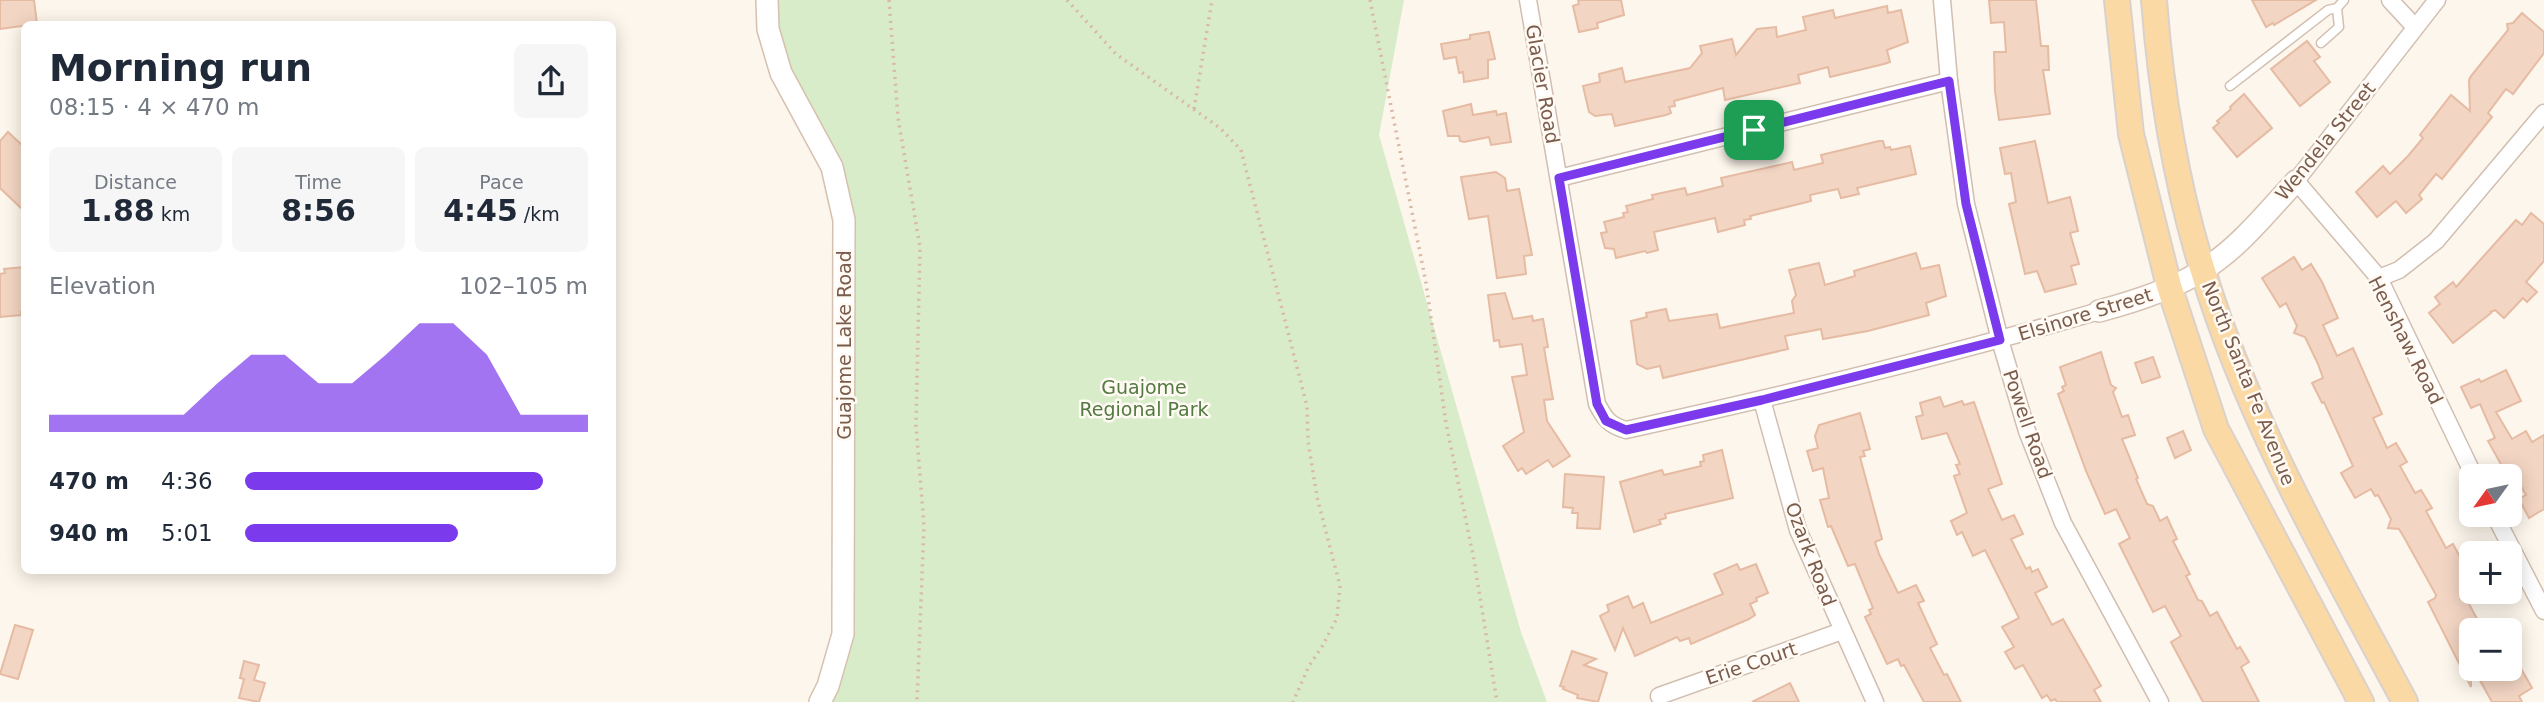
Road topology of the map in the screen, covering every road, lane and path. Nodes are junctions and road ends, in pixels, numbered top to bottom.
1 (767, 0) edge
2 (889, 0) edge
3 (1067, 0) edge
4 (1212, 0) edge
5 (1370, 0) edge
6 (1528, 0) edge
7 (1942, 0) edge
8 (2118, 0) edge
9 (2154, 0) edge
10 (2344, 0) edge
11 (2390, 0) edge
12 (2437, 0) edge
13 (2337, 8) junction
14 (2414, 26) junction
15 (2321, 43) dead end
16 (1949, 81) junction
17 (2230, 86) dead end
18 (1194, 109) junction
19 (2544, 113) edge
20 (1559, 178) junction
21 (2296, 181) junction
22 (2203, 271) junction
23 (2379, 278) junction
24 (2169, 286) junction
25 (2099, 311) joint
26 (2000, 340) junction
27 (1762, 400) junction
28 (2468, 464) edge
29 (2501, 527) edge
30 (2542, 600) edge
31 (1842, 631) junction
32 (1659, 695) dead end
33 (820, 702) edge
34 (917, 702) edge
35 (1293, 702) edge
36 (1497, 702) edge
37 (1875, 702) edge
38 (2160, 702) edge
39 (2361, 702) edge
40 (2405, 702) edge

1 - 33 street, Guajome Lake Road
2 - 34 path
3 - 18 path
4 - 18 path
5 - 36 path
6 - 20 street, Glacier Road
7 - 16 street, Powell Road
8 - 24 main road, North Santa Fe Avenue
9 - 22 main road, North Santa Fe Avenue
10 - 13 lane
11 - 14 street
12 - 14 street, Wendela Street
13 - 15 lane
13 - 17 lane
14 - 21 street, Wendela Street
16 - 20 street
16 - 26 street, Powell Road
18 - 35 path
19 - 23 street
20 - 27 street, Glacier Road
21 - 22 street, Wendela Street
21 - 23 street, Henshaw Road
22 - 24 street, Elsinore Street
22 - 40 main road, North Santa Fe Avenue
23 - 28 street, Henshaw Road
24 - 25 street, Elsinore Street
24 - 39 main road, North Santa Fe Avenue
25 - 26 street, Elsinore Street
26 - 27 street, Elsinore Street
26 - 38 street, Powell Road
27 - 31 street, Ozark Road
29 - 30 street
31 - 32 street, Erie Court
31 - 37 street, Ozark Road

